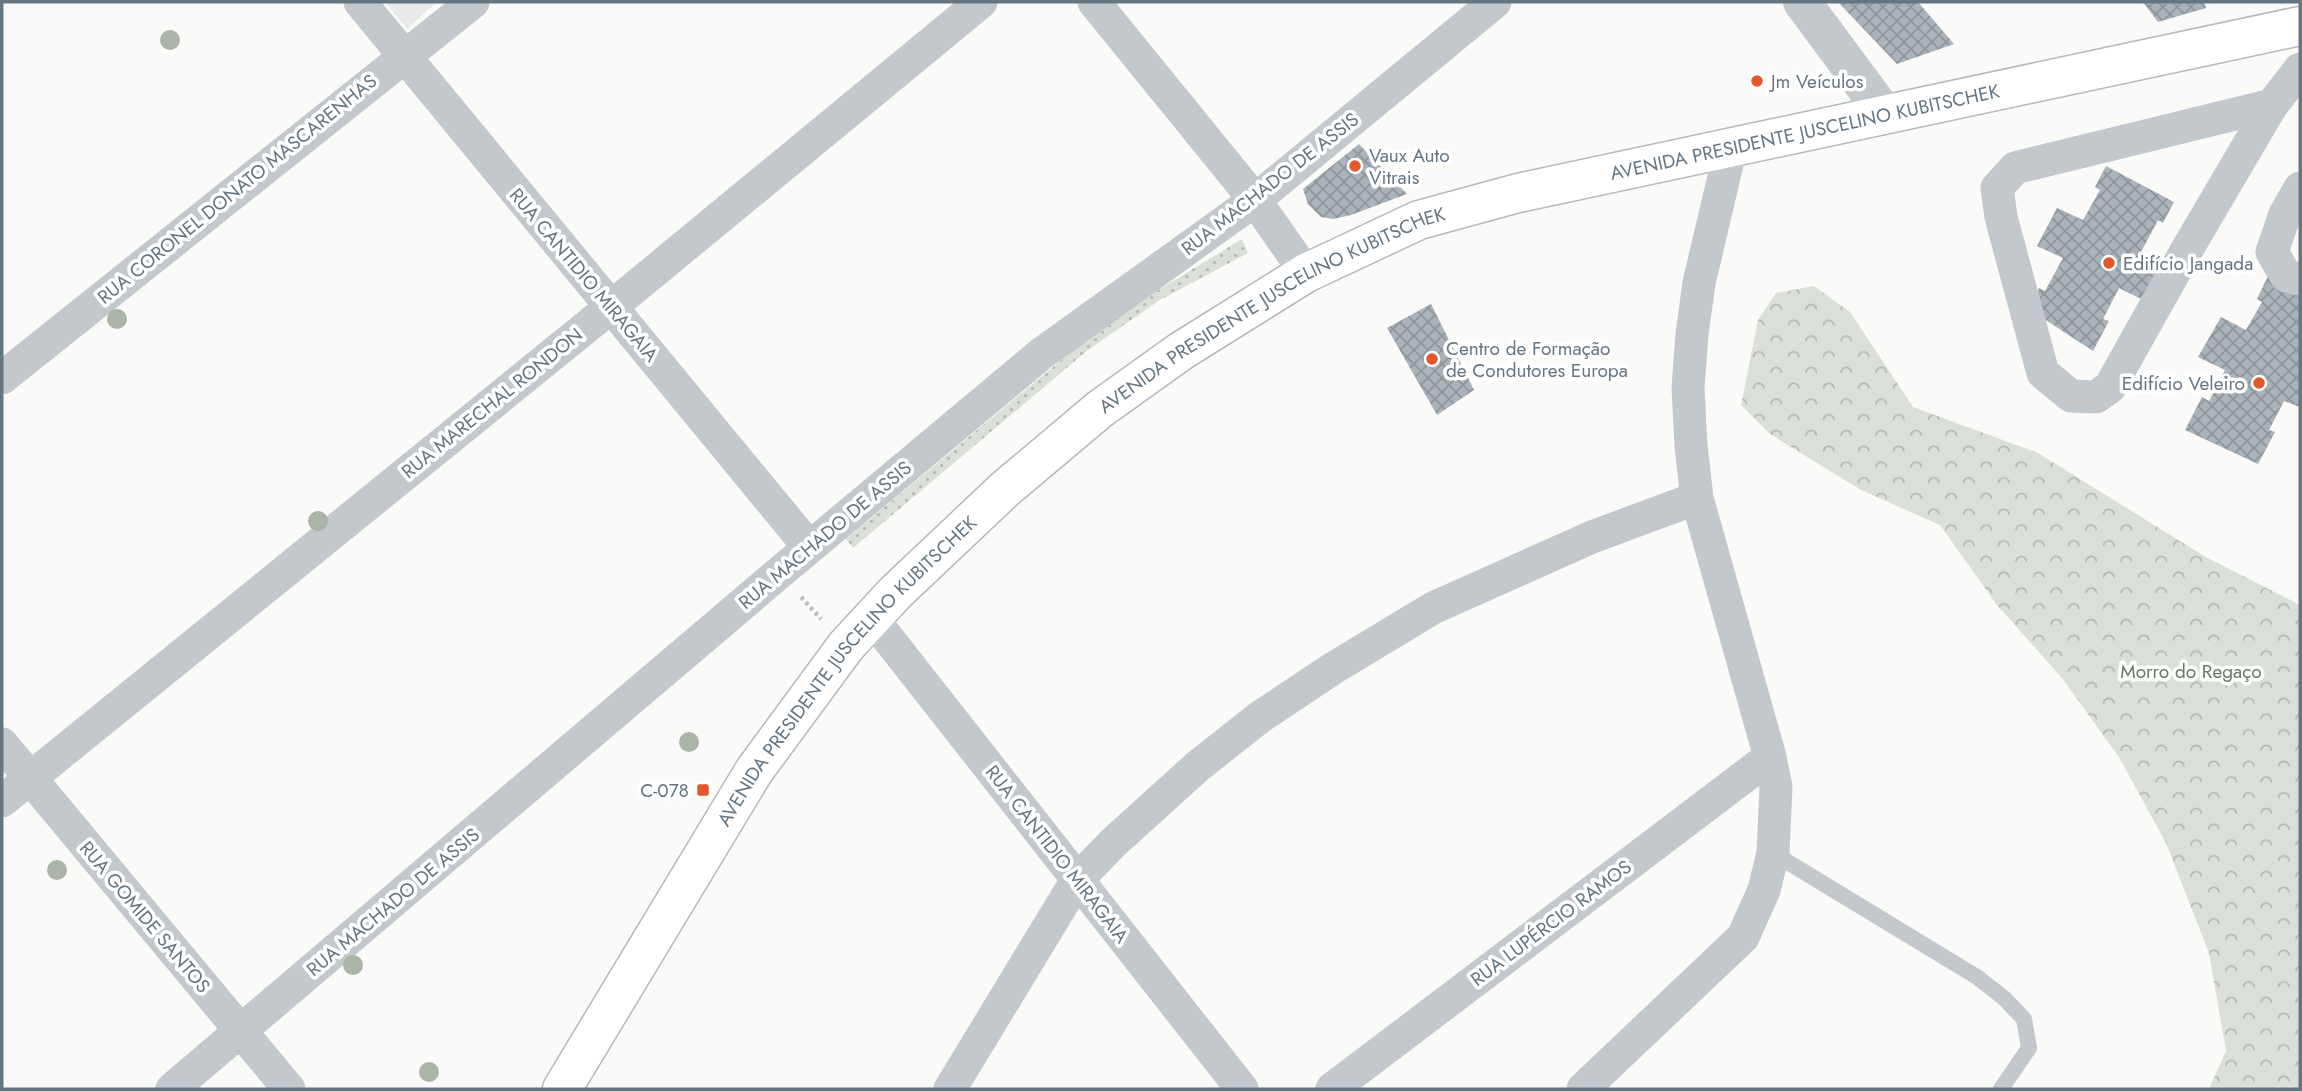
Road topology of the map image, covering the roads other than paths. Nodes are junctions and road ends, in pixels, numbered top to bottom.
1 (360, 2) edge
2 (473, 2) edge
3 (981, 2) edge
4 (1094, 2) edge
5 (1495, 2) edge
6 (1802, 2) edge
7 (2300, 25) edge
8 (404, 55) junction
9 (2300, 69) edge
10 (2272, 105) junction
11 (1885, 114) junction
12 (1731, 147) junction
13 (2300, 188) edge
14 (1255, 200) junction
15 (1306, 273) junction
16 (2300, 279) edge
17 (611, 307) junction
18 (2, 378) edge
19 (1697, 498) junction
20 (810, 547) junction
21 (872, 618) junction
22 (2, 744) edge
23 (1770, 757) junction
24 (29, 778) junction
25 (2, 801) edge
26 (1773, 853) junction
27 (1077, 880) junction
28 (241, 1031) junction
29 (172, 1089) edge
30 (289, 1089) edge
31 (562, 1089) edge
32 (950, 1089) edge
33 (1242, 1089) edge
34 (1332, 1089) edge
35 (1583, 1089) edge
36 (2001, 1089) edge

1 - 8 street, RUA CANTIDIO MIRAGAIA
2 - 8 street, RUA CORONEL DONATO MASCARENHAS
3 - 17 street, RUA MARECHAL RONDON
4 - 14 street
5 - 14 street, RUA MACHADO DE ASSIS
6 - 11 street
7 - 11 main road, AVENIDA PRESIDENTE JUSCELINO KUBITSCHEK
8 - 17 street, RUA CANTIDIO MIRAGAIA
8 - 18 street, RUA CORONEL DONATO MASCARENHAS
9 - 10 street
10 - 10 street
11 - 12 main road, AVENIDA PRESIDENTE JUSCELINO KUBITSCHEK
12 - 15 main road, AVENIDA PRESIDENTE JUSCELINO KUBITSCHEK
12 - 19 street
13 - 16 street
14 - 15 street
14 - 20 street, RUA MACHADO DE ASSIS
15 - 21 main road, AVENIDA PRESIDENTE JUSCELINO KUBITSCHEK
17 - 20 street, RUA CANTIDIO MIRAGAIA
17 - 24 street, RUA MARECHAL RONDON
19 - 23 street
19 - 27 street
20 - 28 street, RUA MACHADO DE ASSIS
21 - 27 street, RUA CANTIDIO MIRAGAIA
21 - 31 main road, AVENIDA PRESIDENTE JUSCELINO KUBITSCHEK
22 - 24 street, RUA GOMIDE SANTOS
23 - 26 street
23 - 34 street, RUA LUPÉRCIO RAMOS
24 - 25 street, RUA MARECHAL RONDON
24 - 28 street, RUA GOMIDE SANTOS
26 - 35 street
26 - 36 lane
27 - 32 street
27 - 33 street, RUA CANTIDIO MIRAGAIA
28 - 29 street, RUA MACHADO DE ASSIS
28 - 30 street, RUA GOMIDE SANTOS

